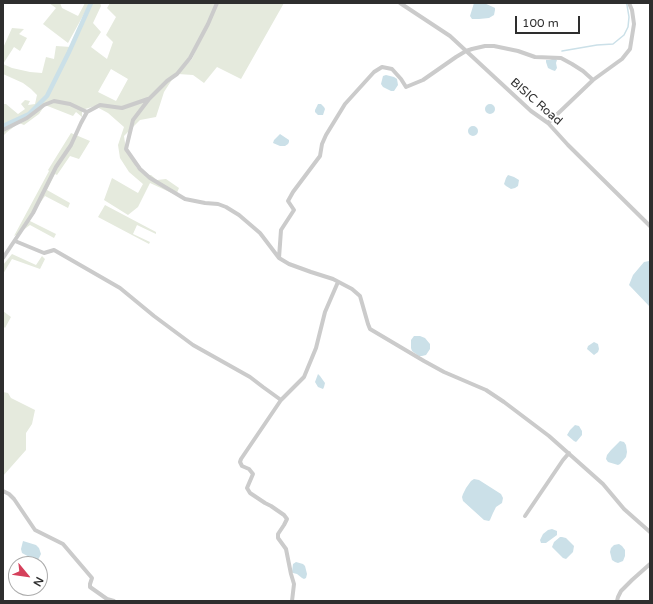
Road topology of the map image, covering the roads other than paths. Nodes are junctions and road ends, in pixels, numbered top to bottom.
1 (217, 3) edge
2 (400, 3) edge
3 (629, 3) edge
4 (466, 52) junction
5 (593, 80) junction
6 (149, 99) junction
7 (87, 112) junction
8 (548, 123) junction
9 (3, 130) edge
10 (650, 226) edge
11 (15, 241) junction
12 (3, 258) edge
13 (279, 258) junction
14 (338, 282) junction
15 (280, 400) junction
16 (569, 454) junction
17 (3, 491) edge
18 (525, 516) dead end
19 (650, 532) edge
20 (650, 564) edge
21 (114, 601) edge
22 (292, 601) edge
23 (617, 601) edge

1 - 6 street
2 - 4 street, BISIC Road
3 - 5 street
4 - 5 street
4 - 8 street, BISIC Road
4 - 13 street
5 - 8 street
6 - 7 street
6 - 13 street
7 - 9 street
7 - 11 street
8 - 10 street, BISIC Road
11 - 12 street
11 - 15 street
13 - 14 street
14 - 15 street
14 - 16 street
15 - 22 street
16 - 18 street
16 - 19 street
17 - 21 street
20 - 23 street

